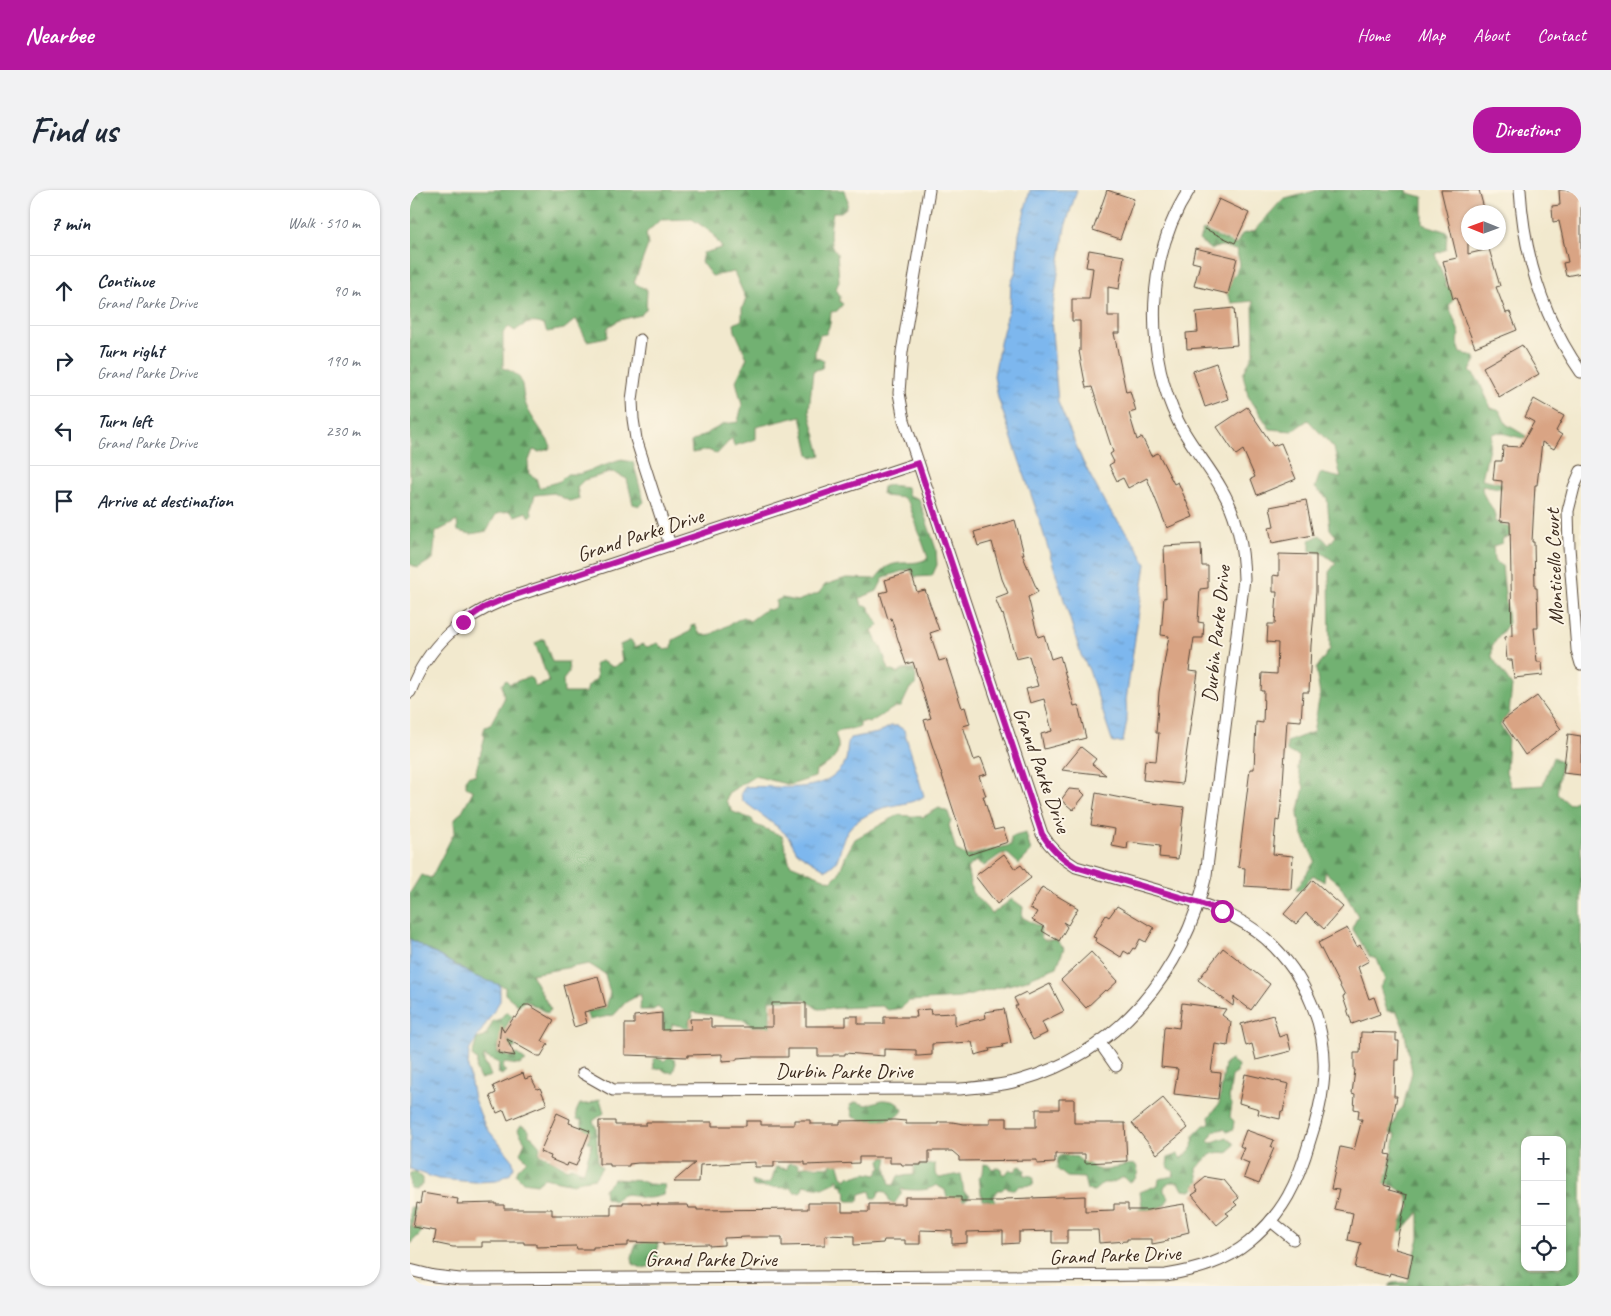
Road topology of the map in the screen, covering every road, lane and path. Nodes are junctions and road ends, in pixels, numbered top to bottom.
1 (929, 190) edge
2 (1189, 190) edge
3 (1520, 190) edge
4 (640, 340) dead end
5 (1581, 372) edge
6 (918, 463) junction
7 (1581, 471) edge
8 (670, 545) junction
9 (1581, 664) edge
10 (410, 692) edge
11 (1200, 903) junction
12 (1100, 1043) junction
13 (1116, 1066) dead end
14 (583, 1073) dead end
15 (1271, 1222) junction
16 (1293, 1240) dead end
17 (410, 1270) edge

1 - 6 street, Grand Parke Drive
2 - 11 street, Durbin Parke Drive
3 - 5 street
4 - 8 street
6 - 8 street, Grand Parke Drive
6 - 11 street, Grand Parke Drive
7 - 9 street, Monticello Court
8 - 10 street, Grand Parke Drive
11 - 12 street, Durbin Parke Drive
11 - 15 street, Grand Parke Drive
12 - 13 street
12 - 14 street, Durbin Parke Drive
15 - 16 street
15 - 17 street, Grand Parke Drive

